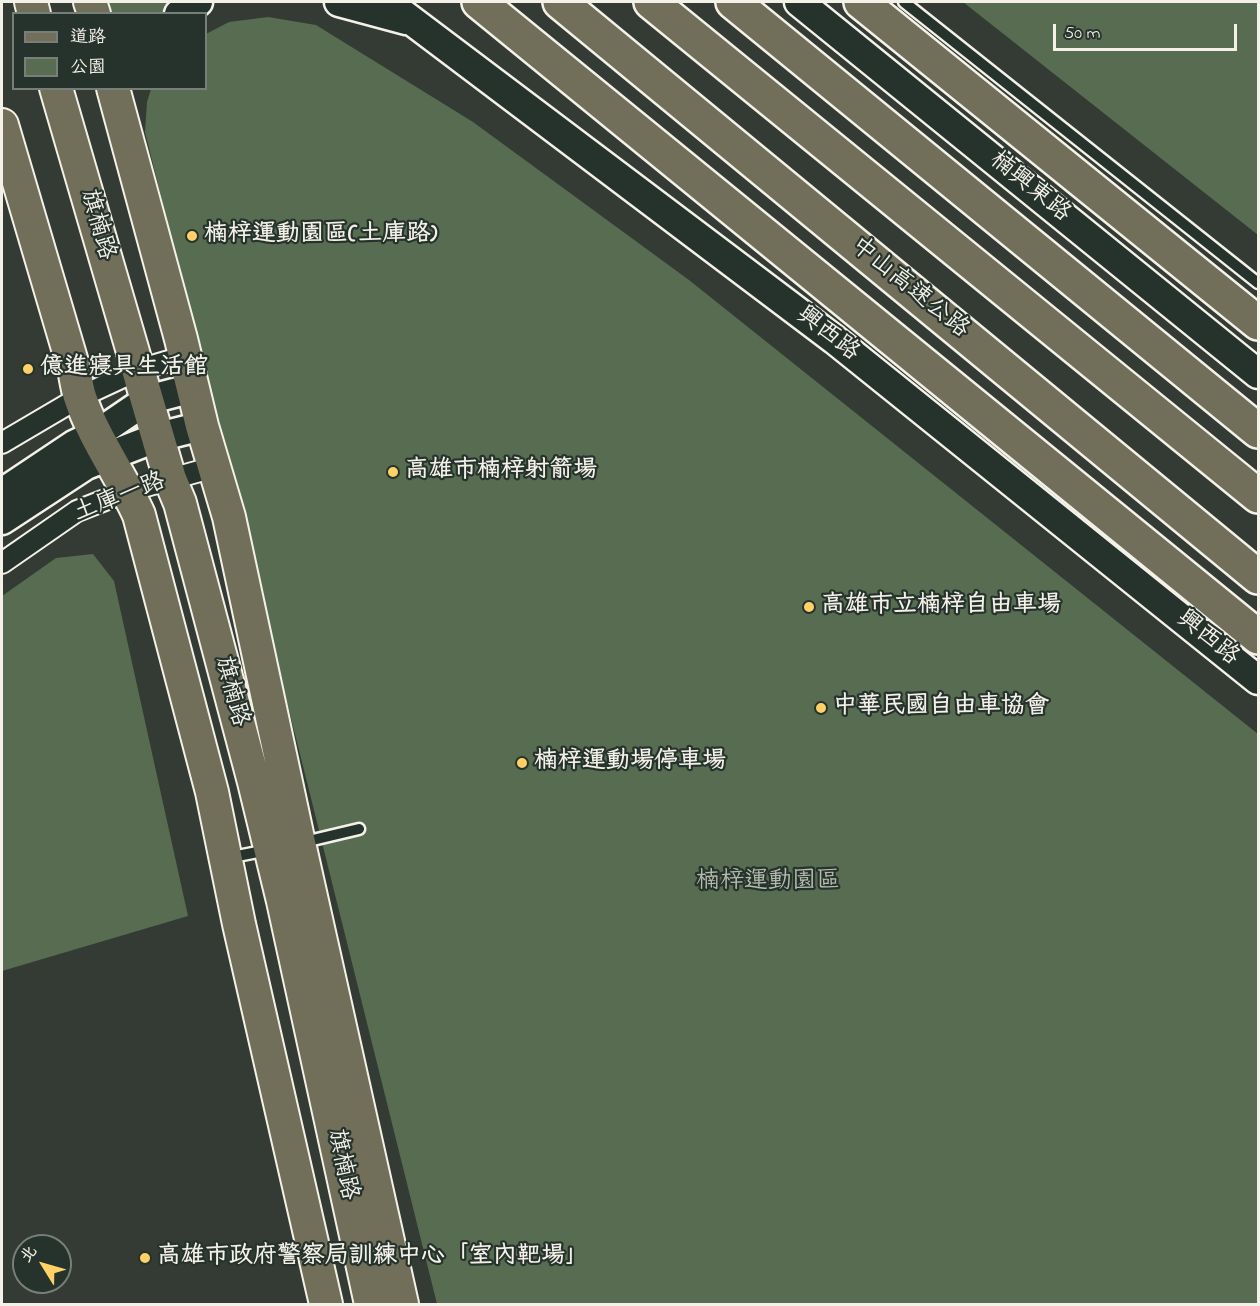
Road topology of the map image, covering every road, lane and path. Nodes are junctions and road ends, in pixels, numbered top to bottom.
1 (198, 2) edge
2 (339, 2) edge
3 (387, 2) edge
4 (479, 2) edge
5 (560, 2) edge
6 (651, 2) edge
7 (733, 2) edge
8 (799, 2) edge
9 (861, 2) edge
10 (904, 2) edge
11 (181, 12) edge
12 (413, 22) junction
13 (57, 90) edge
14 (115, 90) edge
15 (2, 125) edge
16 (1258, 284) edge
17 (1258, 323) edge
18 (186, 356) junction
19 (138, 370) junction
20 (1258, 374) edge
21 (193, 388) junction
22 (80, 397) junction
23 (147, 400) junction
24 (202, 426) junction
25 (1258, 431) edge
26 (158, 437) junction
27 (2, 443) edge
28 (102, 446) junction
29 (214, 467) junction
30 (170, 479) junction
31 (128, 491) junction
32 (2, 493) edge
33 (1258, 496) edge
34 (2, 520) edge
35 (2, 563) edge
36 (1258, 577) edge
37 (1258, 637) edge
38 (1258, 680) edge
39 (359, 829) dead end
40 (284, 846) junction
41 (227, 858) junction
42 (326, 1305) edge
43 (371, 1305) edge
44 (402, 1305) edge

1 - 11 street
2 - 12 street
3 - 12 street, 興西路
4 - 37 highway
5 - 36 highway, 中山高速公路
6 - 33 highway
7 - 25 highway
8 - 20 street, 楠興東路
9 - 17 highway
10 - 16 lane
12 - 38 street, 興西路
13 - 19 main road, 旗楠路
14 - 18 main road, 旗楠路
15 - 22 main road, 旗楠路
18 - 19 street
18 - 21 main road, 旗楠路
19 - 22 street
19 - 23 main road, 旗楠路
21 - 23 street, 土庫一路
21 - 24 main road, 旗楠路
22 - 27 street
22 - 28 main road, 旗楠路
23 - 26 main road, 旗楠路
23 - 28 street, 土庫一路
24 - 26 street, 土庫一路
24 - 29 main road, 旗楠路
26 - 28 street, 土庫一路
26 - 30 main road, 旗楠路
28 - 31 main road, 旗楠路
28 - 32 street, 土庫一路
28 - 34 street, 土庫一路
29 - 30 street, 土庫一路
29 - 40 main road, 旗楠路
30 - 31 street, 土庫一路
30 - 40 main road, 旗楠路
31 - 35 street, 土庫一路
31 - 41 main road, 旗楠路
39 - 40 lane
40 - 41 lane
40 - 43 main road, 旗楠路
40 - 44 main road, 旗楠路
41 - 42 main road, 旗楠路

